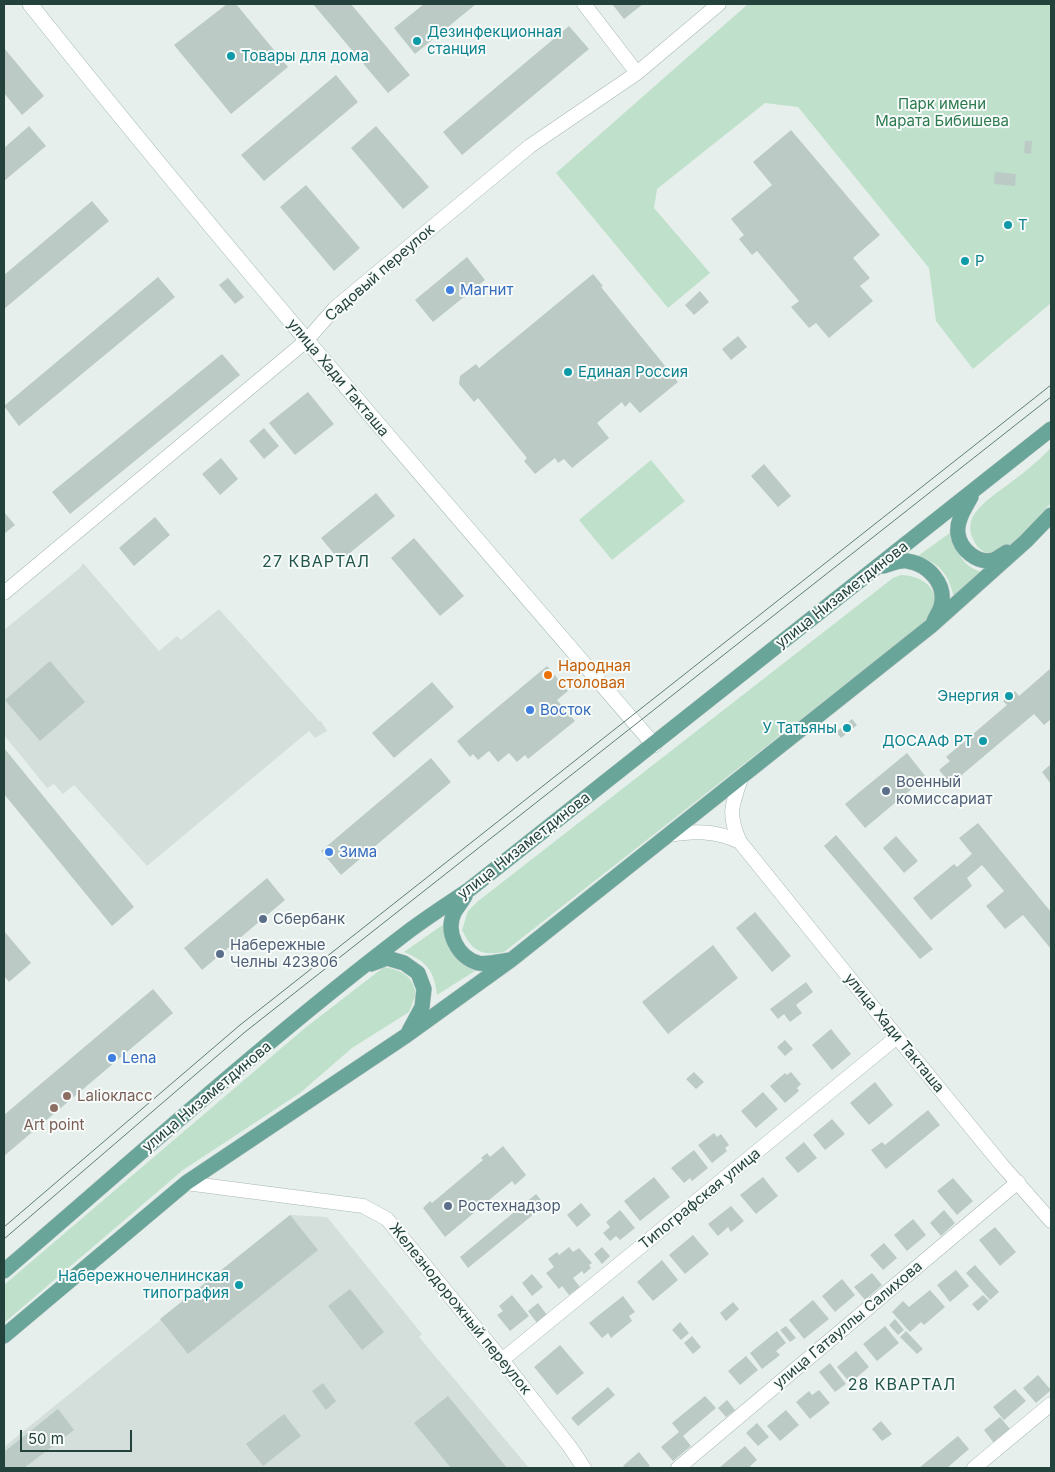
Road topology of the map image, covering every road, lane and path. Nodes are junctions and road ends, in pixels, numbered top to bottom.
1 (30, 4) edge
2 (584, 4) edge
3 (719, 4) edge
4 (637, 72) junction
5 (306, 341) junction
6 (1051, 428) edge
7 (976, 489) junction
8 (1051, 515) edge
9 (1026, 541) junction
10 (877, 568) junction
11 (4, 593) edge
12 (931, 626) junction
13 (654, 745) junction
14 (742, 776) junction
15 (668, 835) junction
16 (740, 842) junction
17 (470, 889) junction
18 (511, 960) junction
19 (364, 966) junction
20 (407, 1035) junction
21 (897, 1037) junction
22 (1018, 1182) junction
23 (186, 1183) junction
24 (1051, 1221) edge
25 (4, 1271) edge
26 (4, 1336) edge
27 (502, 1360) junction
28 (1051, 1404) edge
29 (584, 1468) edge
30 (678, 1468) edge
31 (974, 1468) edge

1 - 5 main road, улица Хади Такташа
2 - 4 street
3 - 4 street, Садовый переулок
4 - 5 street, Садовый переулок
5 - 11 street, Садовый переулок
5 - 13 main road, улица Хади Такташа
6 - 7 main road, улица Низаметдинова
7 - 9 main road
7 - 10 main road, улица Низаметдинова
8 - 9 main road
9 - 12 main road
10 - 12 main road
10 - 13 main road, улица Низаметдинова
12 - 14 main road
13 - 17 main road, улица Низаметдинова
14 - 15 main road
14 - 16 street
15 - 16 street
15 - 18 main road
16 - 21 street, улица Хади Такташа
17 - 18 main road
17 - 19 main road, улица Низаметдинова
18 - 20 main road
19 - 20 main road
19 - 25 main road, улица Низаметдинова
20 - 23 main road
21 - 22 street, улица Хади Такташа
21 - 27 street, Типографская улица
22 - 24 street, улица Хади Такташа
22 - 30 street, улица Гатауллы Салихова
23 - 26 main road
23 - 27 street, Железнодорожный переулок
27 - 29 street, Железнодорожный переулок
28 - 31 street

